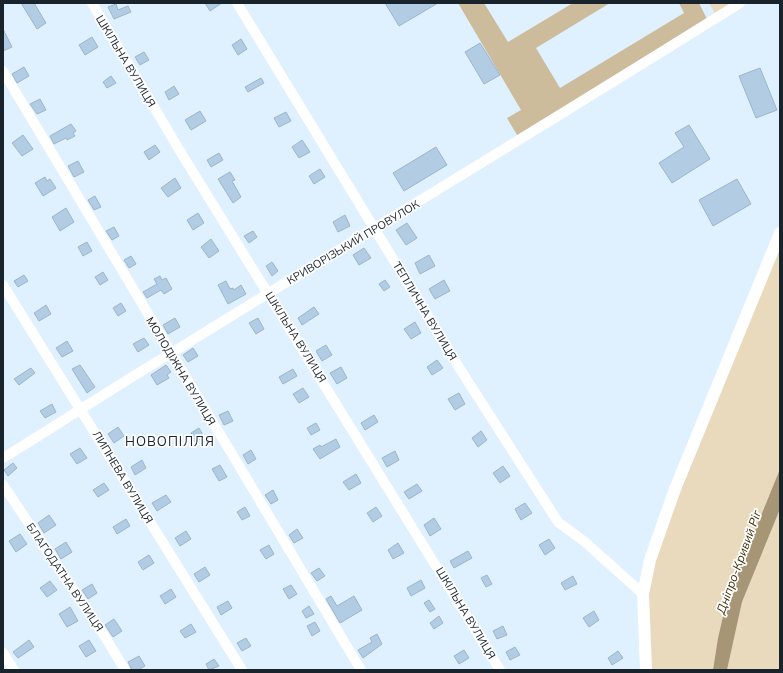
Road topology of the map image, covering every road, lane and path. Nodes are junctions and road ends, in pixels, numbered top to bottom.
1 (92, 3) edge
2 (237, 3) edge
3 (740, 3) edge
4 (3, 71) edge
5 (376, 228) junction
6 (780, 233) edge
7 (3, 285) edge
8 (269, 293) junction
9 (170, 353) junction
10 (82, 410) junction
11 (3, 458) edge
12 (3, 485) edge
13 (644, 594) junction
14 (3, 653) edge
15 (14, 670) edge
16 (125, 670) edge
17 (242, 670) edge
18 (361, 670) edge
19 (500, 670) edge
20 (646, 670) edge

1 - 8 street, ШКІЛЬНА ВУЛИЦЯ
2 - 5 street, ТЕПЛИЧНА ВУЛИЦЯ
3 - 5 street, КРИВОРІЗЬКИЙ ПРОВУЛОК
4 - 9 street, МОЛОДІЖНА ВУЛИЦЯ
5 - 8 street, КРИВОРІЗЬКИЙ ПРОВУЛОК
5 - 13 street, ТЕПЛИЧНА ВУЛИЦЯ
6 - 13 street
7 - 10 street, ЛИПНЕВА ВУЛИЦЯ
8 - 9 street, КРИВОРІЗЬКИЙ ПРОВУЛОК
8 - 19 street, ШКІЛЬНА ВУЛИЦЯ
9 - 10 street, КРИВОРІЗЬКИЙ ПРОВУЛОК
9 - 18 street, МОЛОДІЖНА ВУЛИЦЯ
10 - 11 street, КРИВОРІЗЬКИЙ ПРОВУЛОК
10 - 17 street, ЛИПНЕВА ВУЛИЦЯ
12 - 16 street, БЛАГОДАТНА ВУЛИЦЯ
13 - 20 street
14 - 15 street

